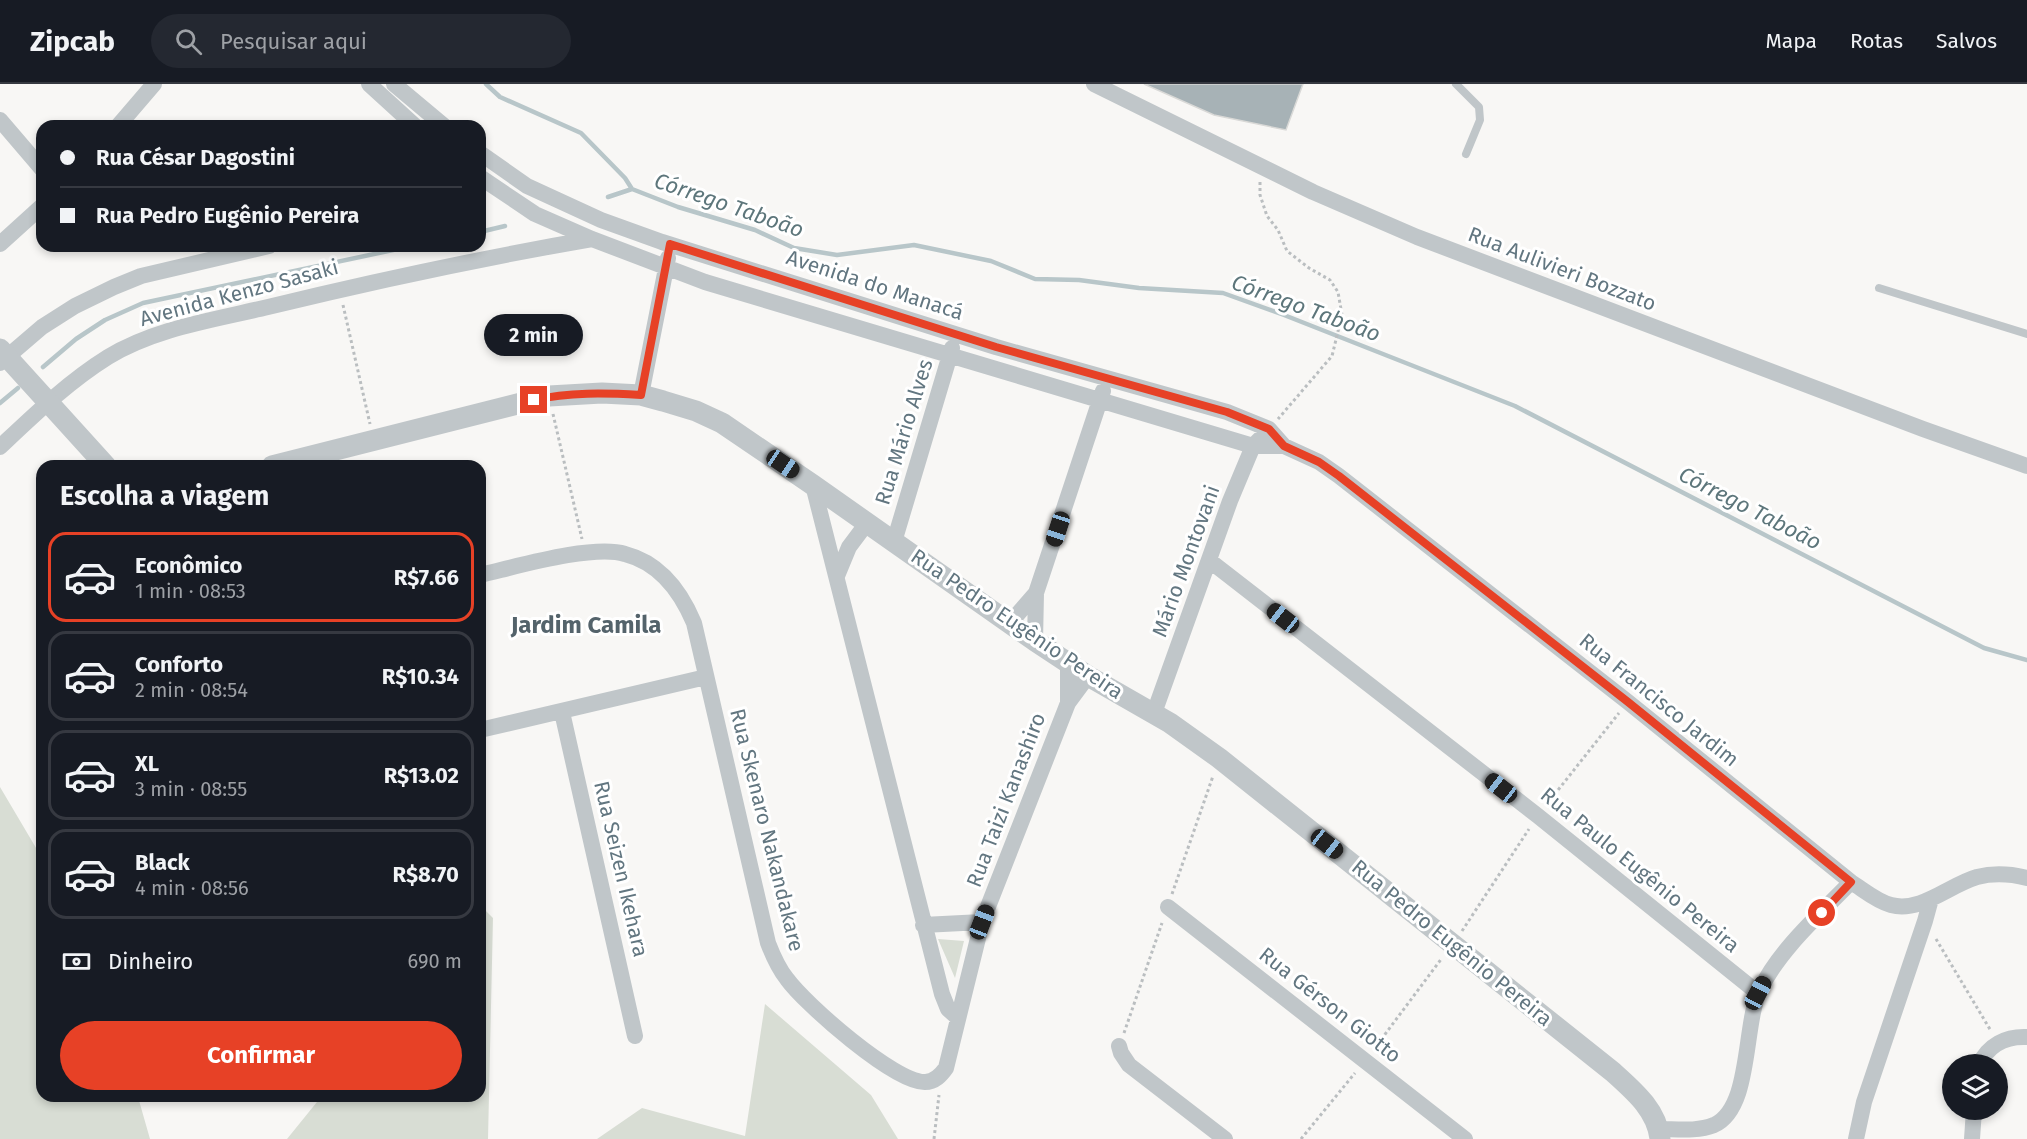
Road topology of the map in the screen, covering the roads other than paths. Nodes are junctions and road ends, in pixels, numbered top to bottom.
1 (154, 84) edge
2 (369, 84) edge
3 (394, 84) edge
4 (1094, 84) edge
5 (1456, 84) edge
6 (0, 120) edge
7 (123, 120) edge
8 (408, 120) edge
9 (437, 120) edge
10 (1466, 154) dead end
11 (486, 157) edge
12 (36, 162) edge
13 (486, 181) edge
14 (527, 186) junction
15 (501, 191) junction
16 (486, 195) edge
17 (557, 201) junction
18 (36, 211) edge
19 (561, 226) junction
20 (592, 239) junction
21 (0, 244) edge
22 (670, 244) junction
23 (536, 248) junction
24 (243, 252) edge
25 (666, 268) junction
26 (1880, 288) dead end
27 (955, 334) junction
28 (2027, 334) edge
29 (2, 356) edge
30 (950, 357) junction
31 (1107, 379) junction
32 (641, 395) junction
33 (1100, 400) junction
34 (48, 402) junction
35 (1269, 429) junction
36 (1253, 446) junction
37 (1284, 446) junction
38 (0, 447) edge
39 (101, 460) edge
40 (296, 460) edge
41 (2027, 466) edge
42 (813, 485) junction
43 (867, 523) junction
44 (894, 542) junction
45 (1210, 561) junction
46 (486, 574) edge
47 (837, 576) junction
48 (1036, 593) junction
49 (1009, 624) junction
50 (1035, 642) junction
51 (1068, 663) junction
52 (1088, 676) junction
53 (706, 677) junction
54 (1068, 702) junction
55 (562, 712) junction
56 (1154, 713) junction
57 (486, 729) edge
58 (2027, 878) edge
59 (1851, 882) junction
60 (1931, 899) junction
61 (1168, 907) road end
62 (982, 922) junction
63 (923, 925) junction
64 (1758, 993) junction
65 (958, 1018) junction
66 (635, 1036) dead end
67 (2027, 1037) edge
68 (1119, 1046) road end
69 (1986, 1054) edge
70 (1973, 1120) edge
71 (1660, 1134) edge
72 (1225, 1139) edge
73 (1465, 1139) edge
74 (1856, 1139) edge
75 (1972, 1139) edge

1 - 7 street
2 - 8 street
3 - 9 street
4 - 41 street, Rua Aulivieri Bozzato
5 - 10 lane
6 - 12 street
11 - 14 street, Avenida do Manacá
13 - 15 street
14 - 15 street
14 - 17 street, Avenida do Manacá
15 - 16 street
15 - 19 street
17 - 19 street
17 - 22 street, Avenida do Manacá
18 - 21 street
19 - 20 street
19 - 23 street
20 - 23 street, Avenida Kenzo Sasaki
20 - 25 street
22 - 25 street
22 - 27 street, Avenida do Manacá
23 - 34 street, Avenida Kenzo Sasaki
24 - 29 street
25 - 30 street
25 - 32 street
26 - 28 lane
27 - 30 street, Rua Mário Alves
27 - 31 street, Avenida do Manacá
29 - 34 street
30 - 33 street
30 - 44 street, Rua Mário Alves
31 - 33 street
31 - 35 street, Avenida do Manacá
32 - 40 street, Rua Pedro Eugênio Pereira
32 - 42 street, Rua Pedro Eugênio Pereira
33 - 36 street
33 - 48 street
34 - 38 street, Avenida Kenzo Sasaki
34 - 39 street
35 - 36 street, Mário Montovani
35 - 37 street, Rua Francisco Jardim
36 - 37 street, Rua Francisco Jardim
36 - 45 street, Mário Montovani
37 - 59 street, Rua Francisco Jardim
42 - 43 street, Rua Pedro Eugênio Pereira
42 - 47 street
43 - 44 street, Rua Pedro Eugênio Pereira
43 - 47 street
44 - 49 street, Rua Pedro Eugênio Pereira
45 - 56 street, Mário Montovani
45 - 64 street, Rua Paulo Eugênio Pereira
46 - 53 street, Rua Skenaro Nakandakare
47 - 63 street
48 - 49 street
48 - 50 street
49 - 50 street, Rua Pedro Eugênio Pereira
50 - 51 street, Rua Pedro Eugênio Pereira
51 - 52 street, Rua Pedro Eugênio Pereira
51 - 54 street, Rua Taizi Kanashiro
52 - 54 street, Rua Taizi Kanashiro
52 - 56 street, Rua Pedro Eugênio Pereira
53 - 55 street
53 - 65 street, Rua Skenaro Nakandakare
54 - 62 street, Rua Taizi Kanashiro
55 - 57 street
55 - 66 street, Rua Seizen Ikehara
56 - 71 street, Rua Pedro Eugênio Pereira
58 - 60 street, Rua Francisco Jardim
59 - 60 street, Rua Francisco Jardim
59 - 64 street
60 - 74 street
61 - 73 street, Rua Gérson Giotto
62 - 63 street
62 - 65 street, Rua Taizi Kanashiro
63 - 65 street
64 - 71 street
67 - 69 street
68 - 72 street
70 - 75 street

